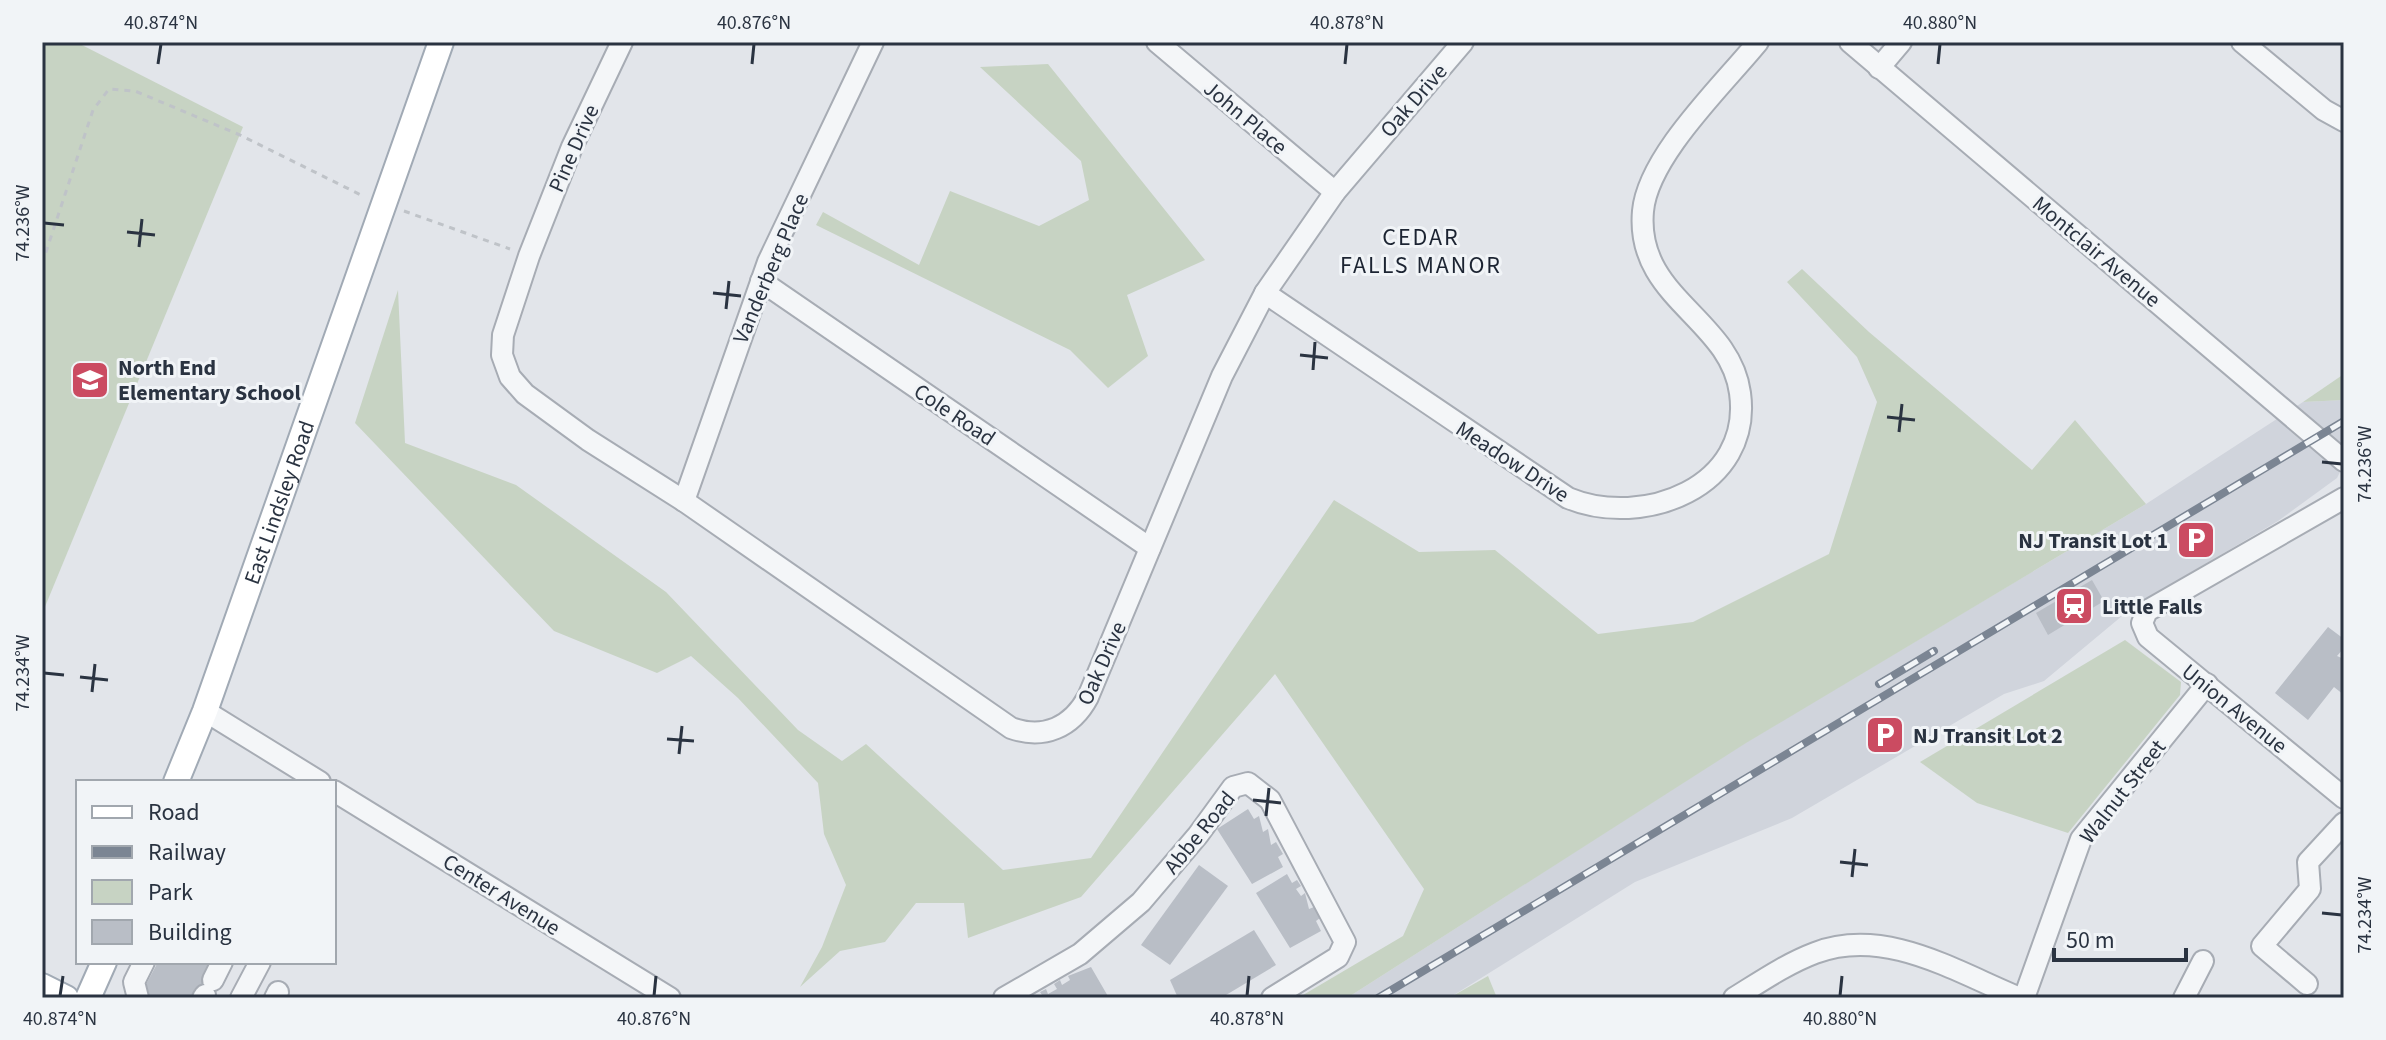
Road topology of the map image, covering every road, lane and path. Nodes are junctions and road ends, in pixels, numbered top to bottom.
1 (441, 42) edge
2 (622, 42) edge
3 (873, 42) edge
4 (1463, 42) edge
5 (1758, 42) edge
6 (1850, 42) edge
7 (1901, 42) edge
8 (2242, 42) edge
9 (1164, 44) edge
10 (1879, 68) junction
11 (2344, 121) edge
12 (1335, 192) junction
13 (383, 204) junction
14 (529, 256) junction
15 (42, 264) edge
16 (761, 281) junction
17 (1265, 293) junction
18 (2344, 461) edge
19 (2344, 498) edge
20 (684, 501) junction
21 (1150, 548) junction
22 (2207, 684) junction
23 (205, 711) junction
24 (177, 780) edge
25 (317, 780) edge
26 (336, 792) edge
27 (2344, 798) edge
28 (2344, 823) edge
29 (2203, 961) dead end
30 (103, 964) edge
31 (143, 964) edge
32 (259, 964) edge
33 (2307, 984) dead end
34 (42, 986) edge
35 (66, 998) edge
36 (88, 998) edge
37 (138, 998) edge
38 (241, 998) edge
39 (670, 998) edge
40 (1004, 998) edge
41 (1272, 998) edge
42 (1734, 998) edge
43 (2022, 998) edge
44 (2184, 998) edge

1 - 13 main road, East Lindsley Road
2 - 14 street, Pine Drive
3 - 16 street, Vanderberg Place
4 - 12 street, Oak Drive
5 - 17 street, Meadow Drive
6 - 10 street, Montclair Avenue
7 - 10 street
8 - 11 street
9 - 12 street, John Place
10 - 18 street, Montclair Avenue
12 - 17 street, Oak Drive
13 - 14 path
13 - 15 path
13 - 23 main road, East Lindsley Road
14 - 20 street, Oak Drive
16 - 20 street, Vanderberg Place
16 - 21 street, Cole Road
17 - 21 street, Oak Drive
19 - 22 street, Union Avenue
20 - 21 street, Oak Drive
22 - 27 street, Union Avenue
22 - 43 street, Walnut Street
23 - 24 main road, East Lindsley Road
23 - 25 street
26 - 39 street, Center Avenue
28 - 33 street
29 - 44 street
30 - 36 main road
31 - 37 street
32 - 38 street
34 - 35 main road
40 - 41 street, Abbe Road
42 - 43 street

